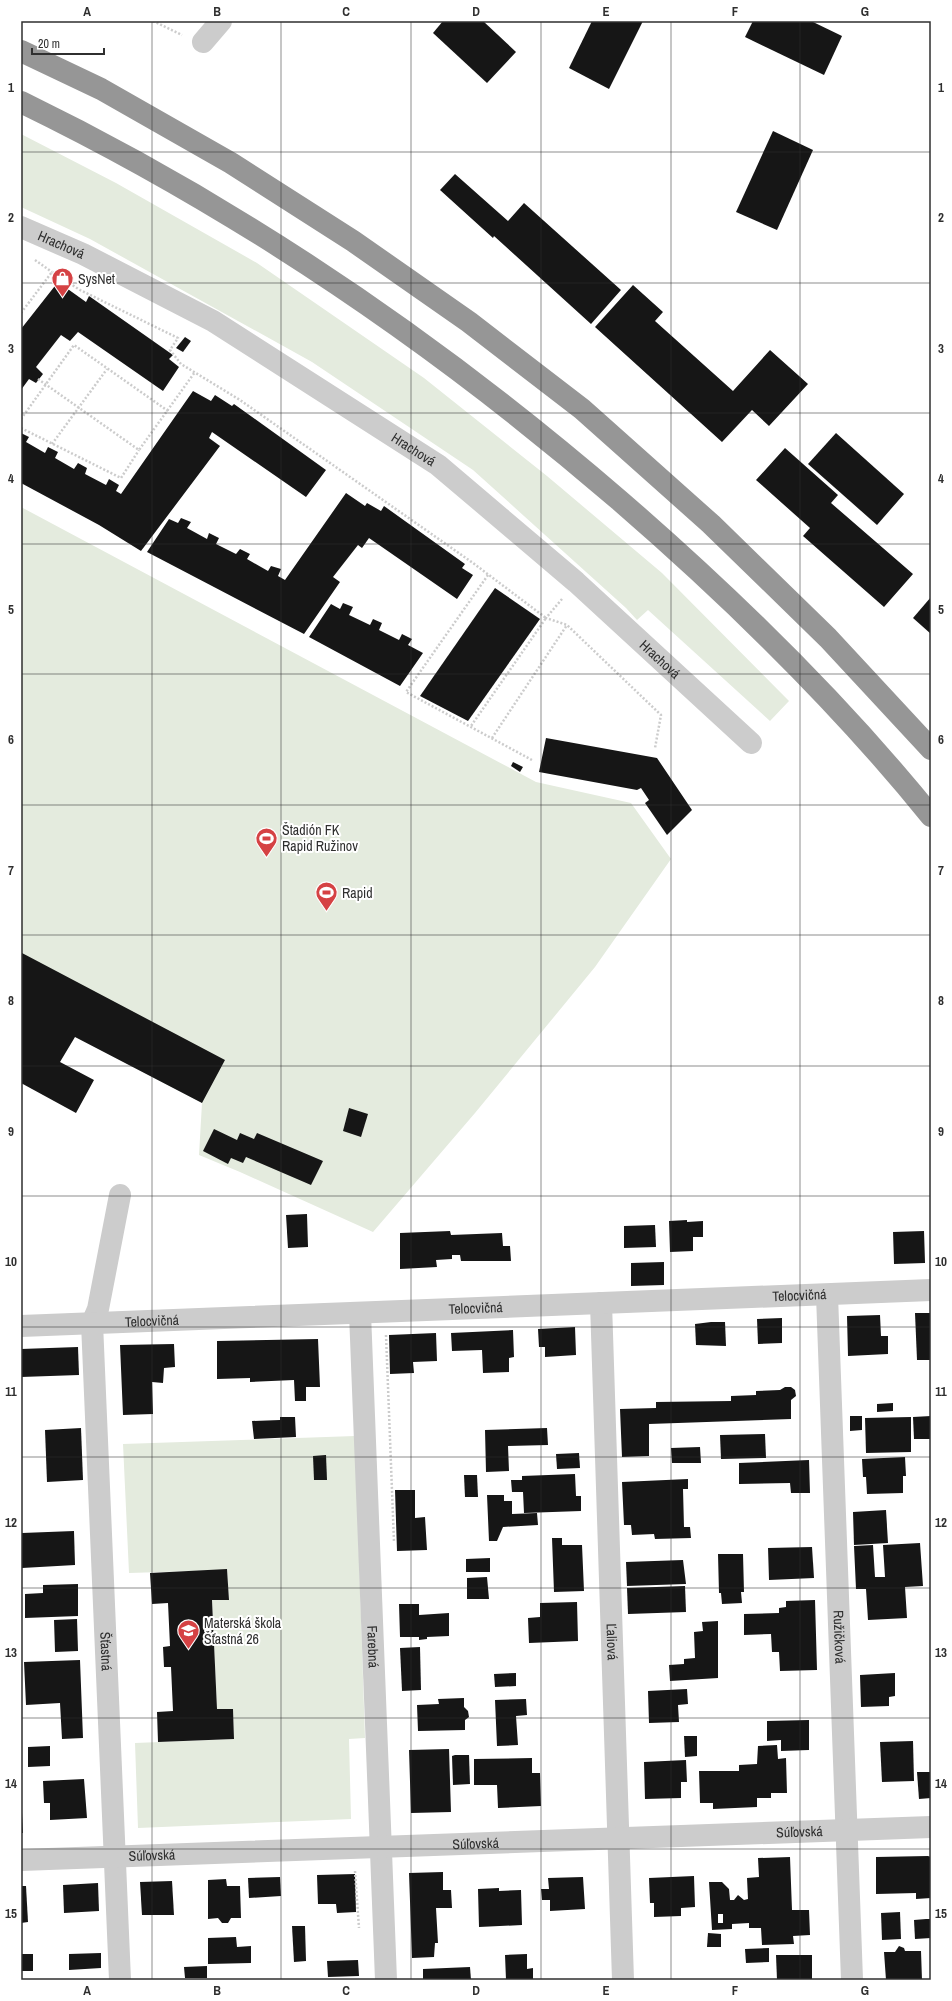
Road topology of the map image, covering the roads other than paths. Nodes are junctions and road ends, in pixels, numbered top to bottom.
1 (221, 21) edge
2 (203, 42) road end
3 (21, 51) edge
4 (21, 102) edge
5 (22, 230) edge
6 (751, 743) dead end
7 (931, 749) edge
8 (931, 816) edge
9 (120, 1195) dead end
10 (931, 1290) edge
11 (827, 1294) junction
12 (601, 1303) junction
13 (360, 1312) junction
14 (92, 1323) junction
15 (21, 1326) edge
16 (931, 1827) edge
17 (847, 1830) junction
18 (618, 1838) junction
19 (381, 1848) junction
20 (115, 1856) junction
21 (21, 1860) edge
22 (120, 1980) edge
23 (386, 1980) edge
24 (623, 1980) edge
25 (852, 1980) edge

1 - 2 street
3 - 7 highway
4 - 8 highway
5 - 6 street, Hrachová
9 - 14 street
10 - 11 street, Telocvičná
11 - 12 street, Telocvičná
11 - 17 street, Ružičková
12 - 13 street, Telocvičná
12 - 18 street, Ľaliová
13 - 14 street, Telocvičná
13 - 19 street, Farebná
14 - 15 street, Telocvičná
14 - 20 street, Šťastná
16 - 17 street, Súľovská
17 - 18 street, Súľovská
17 - 25 street, Ružičková
18 - 19 street, Súľovská
18 - 24 street, Ľaliová
19 - 20 street, Súľovská
19 - 23 street, Farebná
20 - 21 street, Súľovská
20 - 22 street, Šťastná

